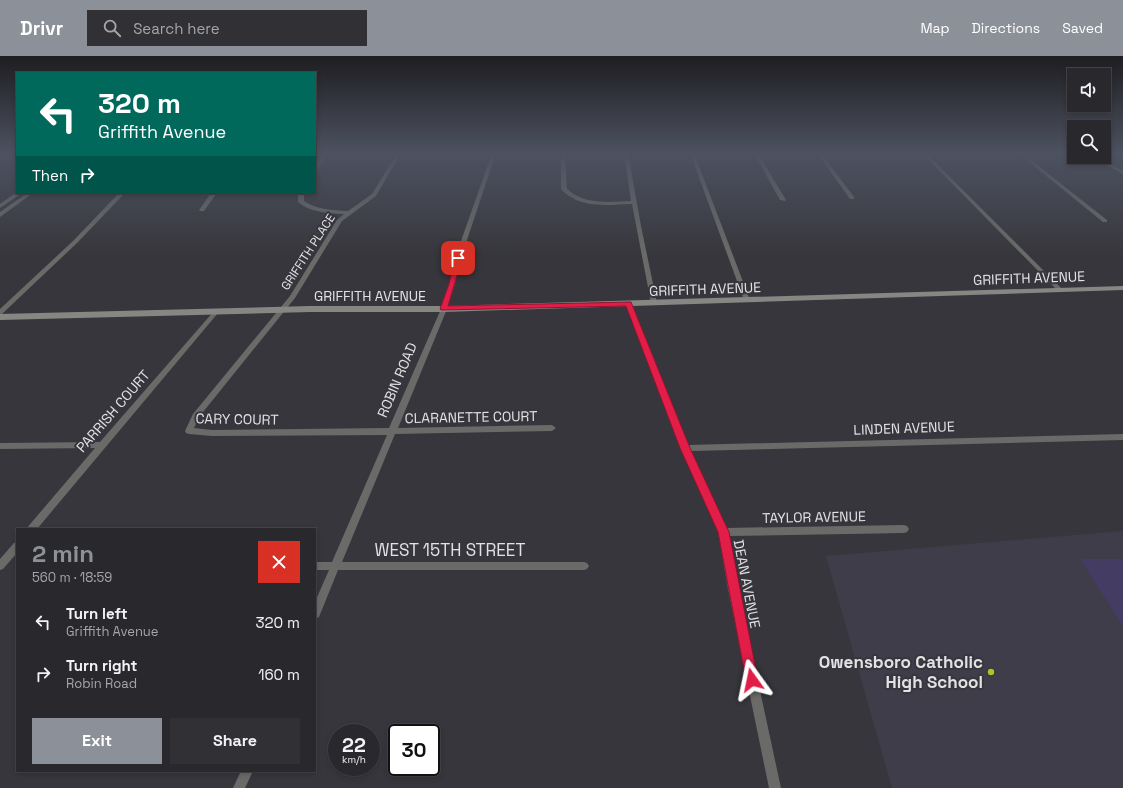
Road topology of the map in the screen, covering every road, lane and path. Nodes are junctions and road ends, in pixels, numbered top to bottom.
1 (379, 187) edge
2 (482, 187) edge
3 (564, 187) edge
4 (632, 187) edge
5 (705, 187) edge
6 (776, 187) edge
7 (844, 187) edge
8 (958, 187) edge
9 (1063, 187) edge
10 (18, 194) edge
11 (28, 194) edge
12 (121, 194) edge
13 (213, 194) edge
14 (300, 194) edge
15 (852, 198) dead end
16 (783, 200) dead end
17 (634, 202) junction
18 (0, 206) edge
19 (202, 210) dead end
20 (349, 213) junction
21 (0, 215) edge
22 (1105, 221) dead end
23 (1123, 288) edge
24 (1060, 290) junction
25 (747, 300) junction
26 (654, 303) junction
27 (629, 304) junction
28 (444, 309) junction
29 (282, 310) junction
30 (216, 312) junction
31 (0, 313) edge
32 (0, 317) edge
33 (552, 428) dead end
34 (391, 431) junction
35 (1123, 436) edge
36 (0, 446) edge
37 (102, 446) junction
38 (685, 448) junction
39 (32, 528) edge
40 (904, 529) dead end
41 (723, 532) junction
42 (16, 547) edge
43 (0, 566) edge
44 (316, 566) edge
45 (336, 566) junction
46 (584, 566) dead end
47 (316, 612) edge
48 (247, 772) edge
49 (239, 788) edge
50 (775, 788) edge

1 - 20 street, GRIFFITH PLACE
2 - 28 street, ROBIN ROAD
3 - 17 street
4 - 17 street
5 - 25 street
6 - 16 street
7 - 15 street
8 - 24 street
9 - 22 street
10 - 18 street
11 - 21 street
12 - 31 street
13 - 19 street
14 - 20 street
17 - 26 street
20 - 29 street, GRIFFITH PLACE
23 - 24 street, GRIFFITH AVENUE
24 - 25 street, GRIFFITH AVENUE
25 - 26 street, GRIFFITH AVENUE
26 - 27 street, GRIFFITH AVENUE
27 - 28 street, GRIFFITH AVENUE
27 - 38 street, DEAN AVENUE
28 - 29 street, GRIFFITH AVENUE
28 - 34 street, ROBIN ROAD
29 - 30 street, GRIFFITH AVENUE
29 - 34 street, CARY COURT
30 - 32 street, GRIFFITH AVENUE
30 - 37 street, PARRISH COURT
33 - 34 street, CLARANETTE COURT
34 - 45 street, ROBIN ROAD
35 - 38 street, LINDEN AVENUE
36 - 37 street
37 - 39 street, PARRISH COURT
38 - 41 street, DEAN AVENUE
40 - 41 street, TAYLOR AVENUE
41 - 50 street, DEAN AVENUE
42 - 43 street
44 - 45 street, WEST 15TH STREET
45 - 46 street, WEST 15TH STREET
45 - 47 street, ROBIN ROAD
48 - 49 street

